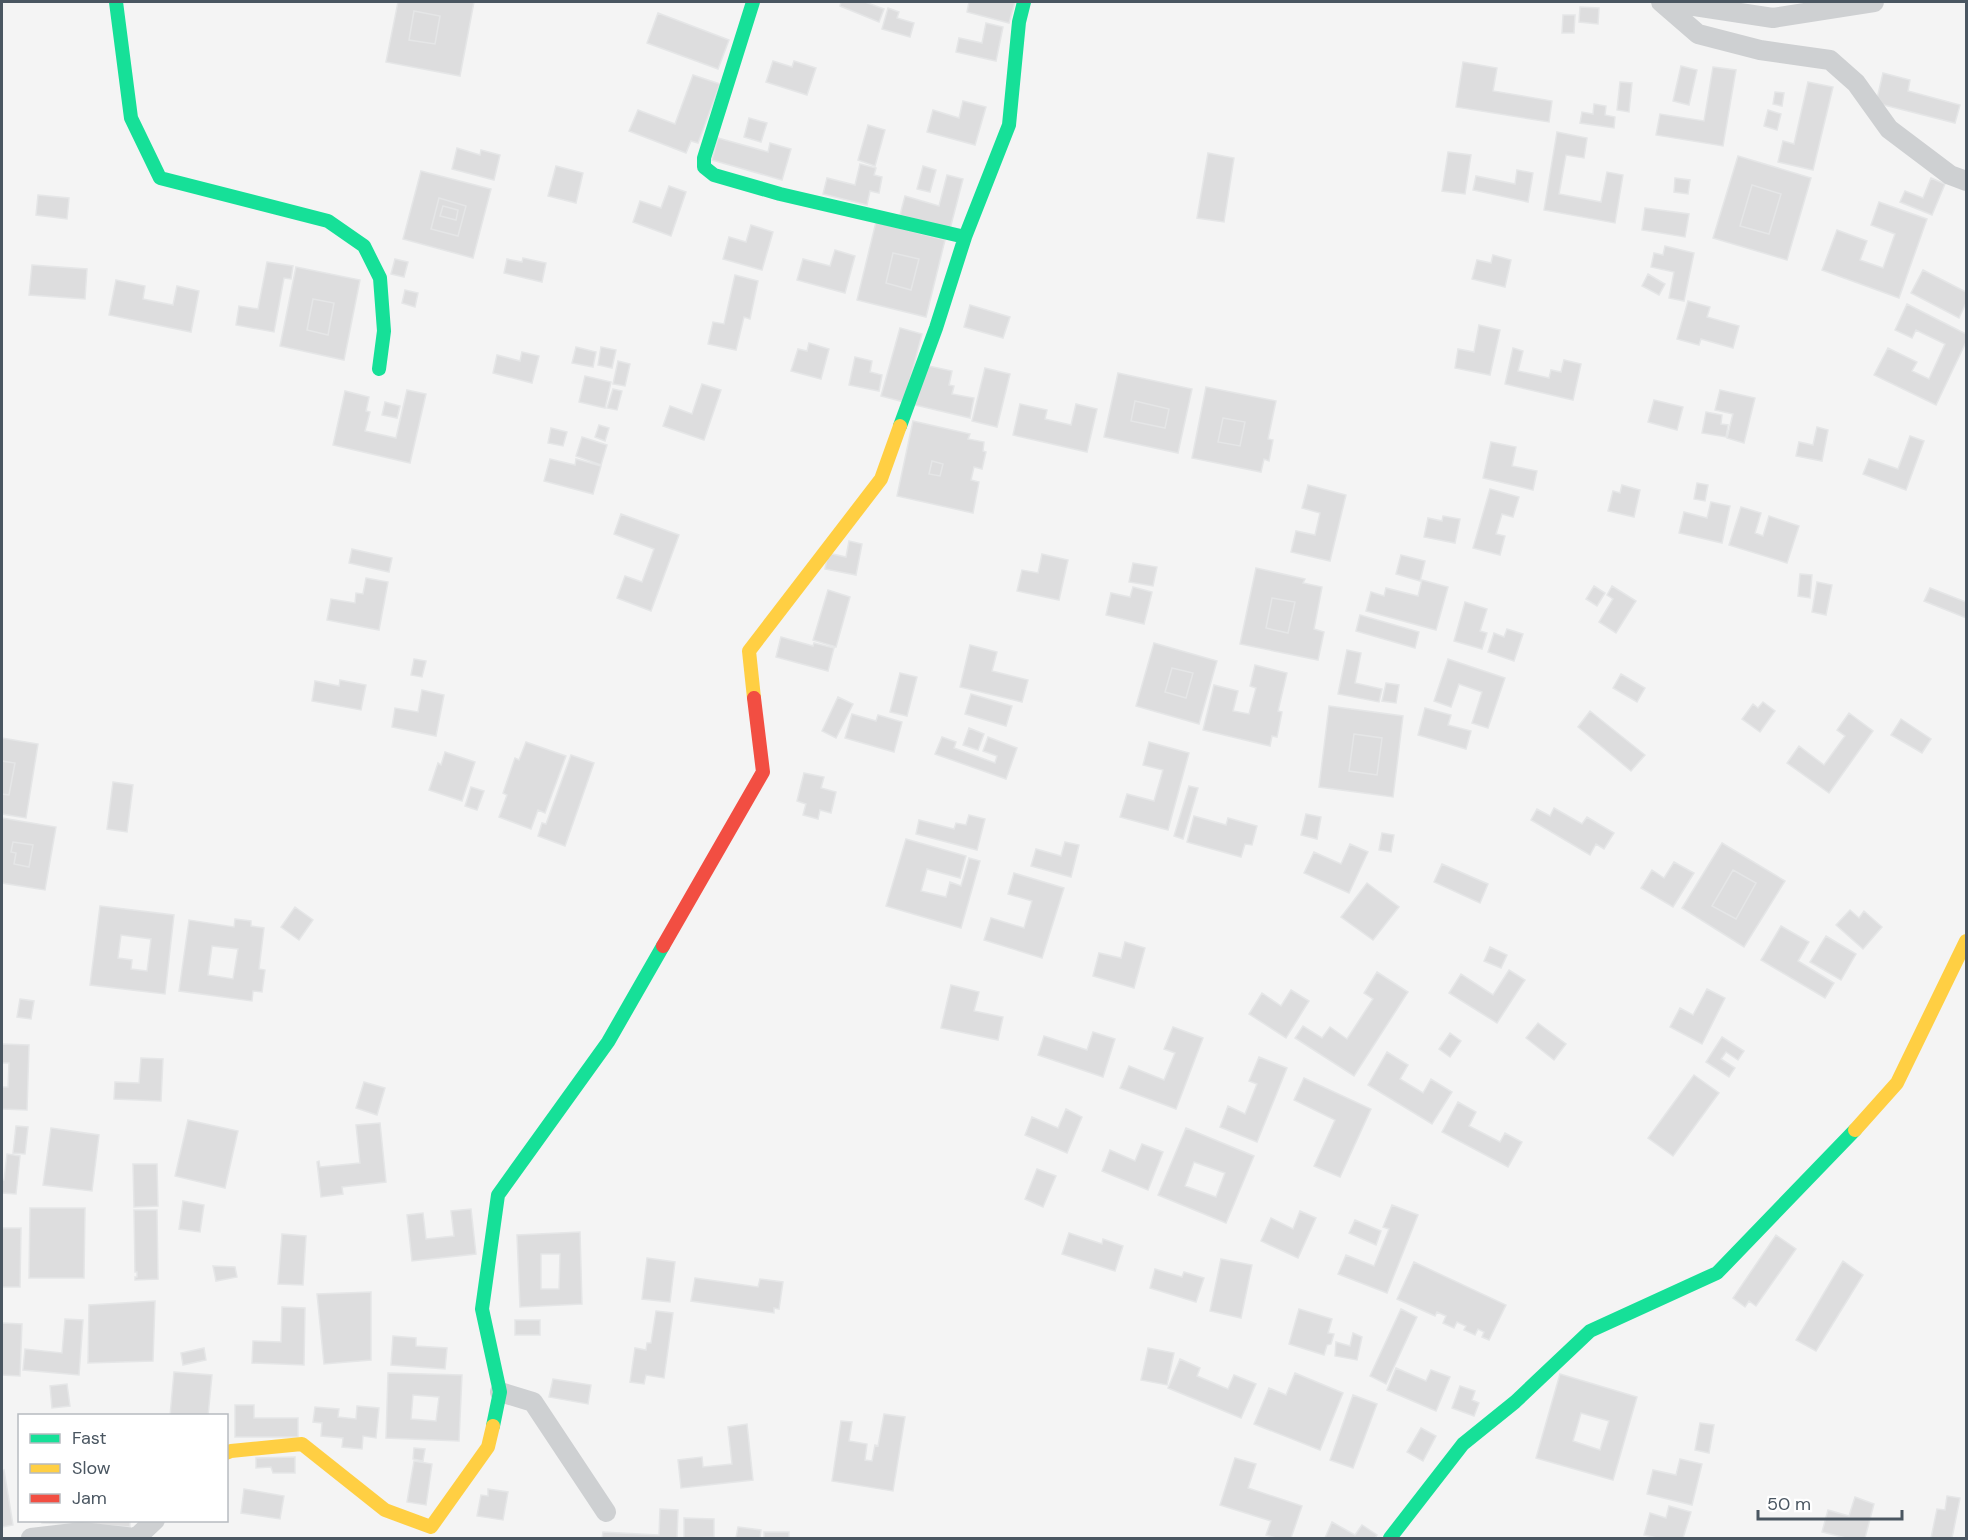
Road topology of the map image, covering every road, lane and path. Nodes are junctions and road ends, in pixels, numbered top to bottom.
1 (116, 2) edge
2 (1024, 2) edge
3 (1661, 2) edge
4 (1668, 2) edge
5 (1874, 2) edge
6 (747, 4) edge
7 (1966, 181) edge
8 (965, 237) junction
9 (379, 369) dead end
10 (1966, 941) edge
11 (500, 1392) junction
12 (228, 1452) edge
13 (606, 1512) dead end
14 (154, 1522) edge
15 (31, 1539) edge
16 (135, 1539) edge
17 (1390, 1539) edge

1 - 9 street
2 - 8 street
3 - 7 street
4 - 5 street
6 - 8 street
8 - 11 street
10 - 17 street
11 - 12 street
11 - 13 street
14 - 16 street
15 - 16 street

